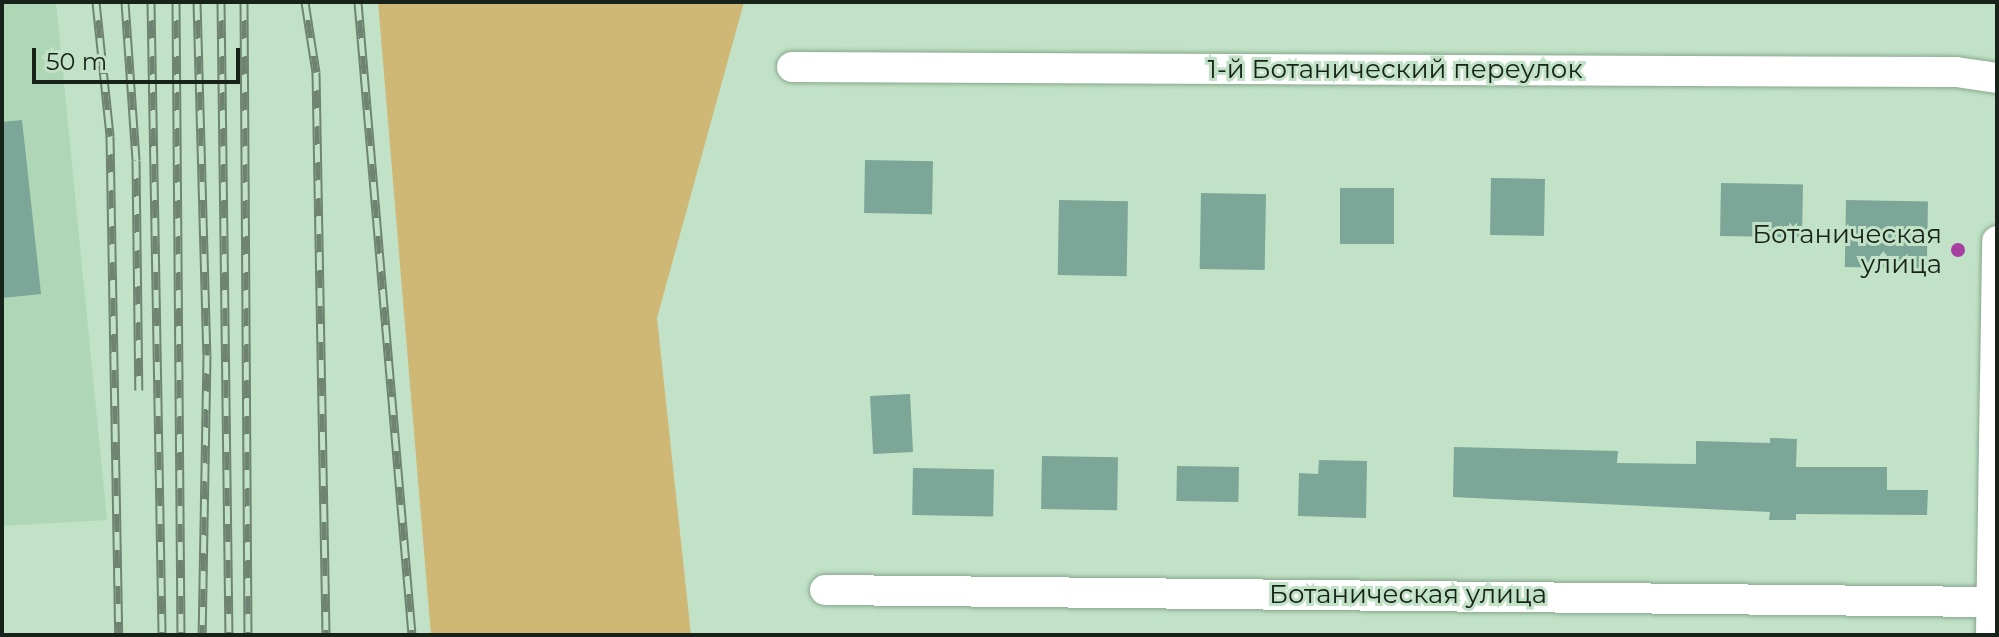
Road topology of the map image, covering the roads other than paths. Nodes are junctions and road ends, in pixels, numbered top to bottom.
1 (792, 67) dead end
2 (1997, 78) edge
3 (1997, 241) edge
4 (825, 590) dead end
5 (1990, 602) junction
6 (1991, 635) edge

1 - 2 street, 1-й Ботанический переулок
3 - 5 street
4 - 5 street, Ботаническая улица
5 - 6 street

